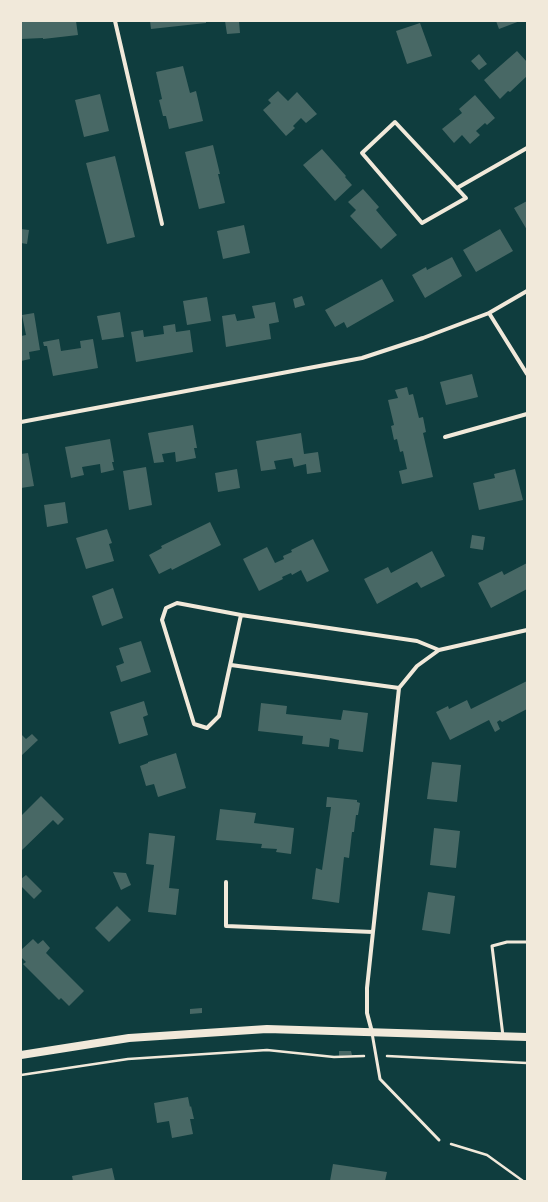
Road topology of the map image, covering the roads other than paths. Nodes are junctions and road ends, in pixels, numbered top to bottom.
1 (115, 21) edge
2 (527, 148) edge
3 (457, 188) junction
4 (162, 224) dead end
5 (527, 291) edge
6 (489, 312) junction
7 (527, 374) edge
8 (527, 414) edge
9 (21, 422) edge
10 (445, 437) dead end
11 (241, 615) junction
12 (527, 630) edge
13 (439, 650) junction
14 (231, 665) junction
15 (399, 688) junction
16 (226, 882) dead end
17 (373, 932) junction
18 (527, 942) edge
19 (372, 1033) junction
20 (503, 1036) junction
21 (527, 1037) edge
22 (21, 1054) edge
23 (439, 1140) road end

1 - 4 street
2 - 3 street
3 - 3 street
5 - 6 street
6 - 7 street
6 - 9 street
8 - 10 street
11 - 13 street
11 - 14 street
11 - 14 street
12 - 13 street
13 - 15 street
14 - 15 street
15 - 17 street
16 - 17 street
17 - 19 street
18 - 20 lane
19 - 20 main road
19 - 22 main road
19 - 23 lane
20 - 21 main road

